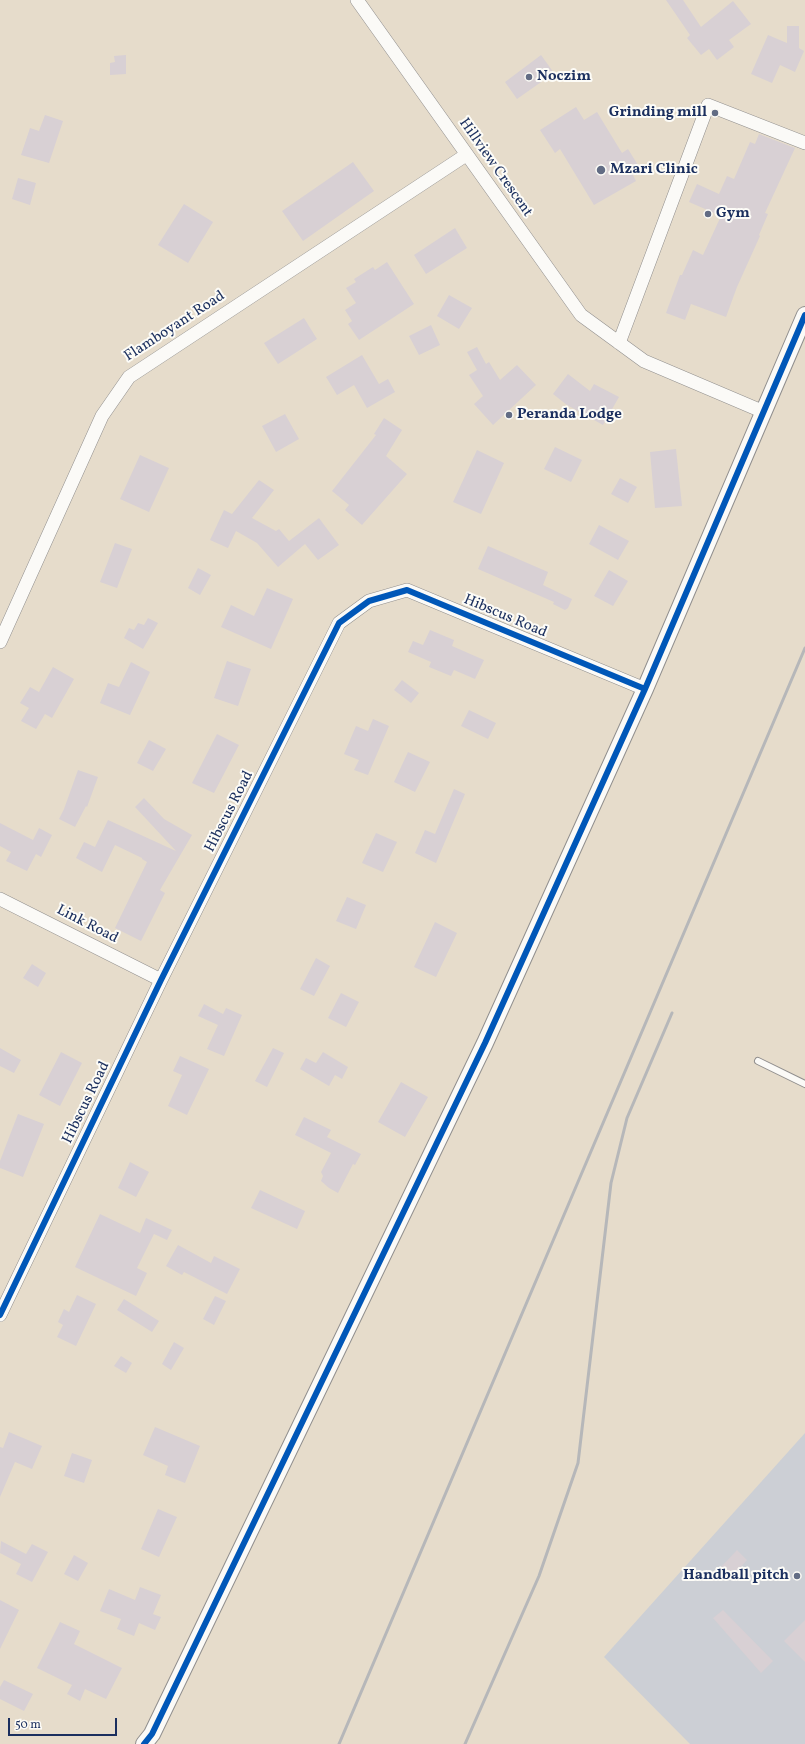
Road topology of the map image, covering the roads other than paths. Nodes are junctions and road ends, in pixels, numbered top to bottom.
1 (357, 0) edge
2 (805, 143) edge
3 (466, 155) junction
4 (805, 315) edge
5 (619, 342) junction
6 (764, 412) junction
7 (0, 642) edge
8 (645, 689) junction
9 (0, 899) edge
10 (161, 980) junction
11 (758, 1061) dead end
12 (805, 1084) edge
13 (0, 1314) edge
14 (144, 1744) edge

1 - 3 street, Hillview Crescent
2 - 5 street
3 - 5 street, Hillview Crescent
3 - 7 street, Flamboyant Road
4 - 6 street
5 - 6 street, Hillview Crescent
6 - 8 street
8 - 10 street, Hibscus Road
8 - 14 street
9 - 10 street, Link Road
10 - 13 street, Hibscus Road
11 - 12 lane

